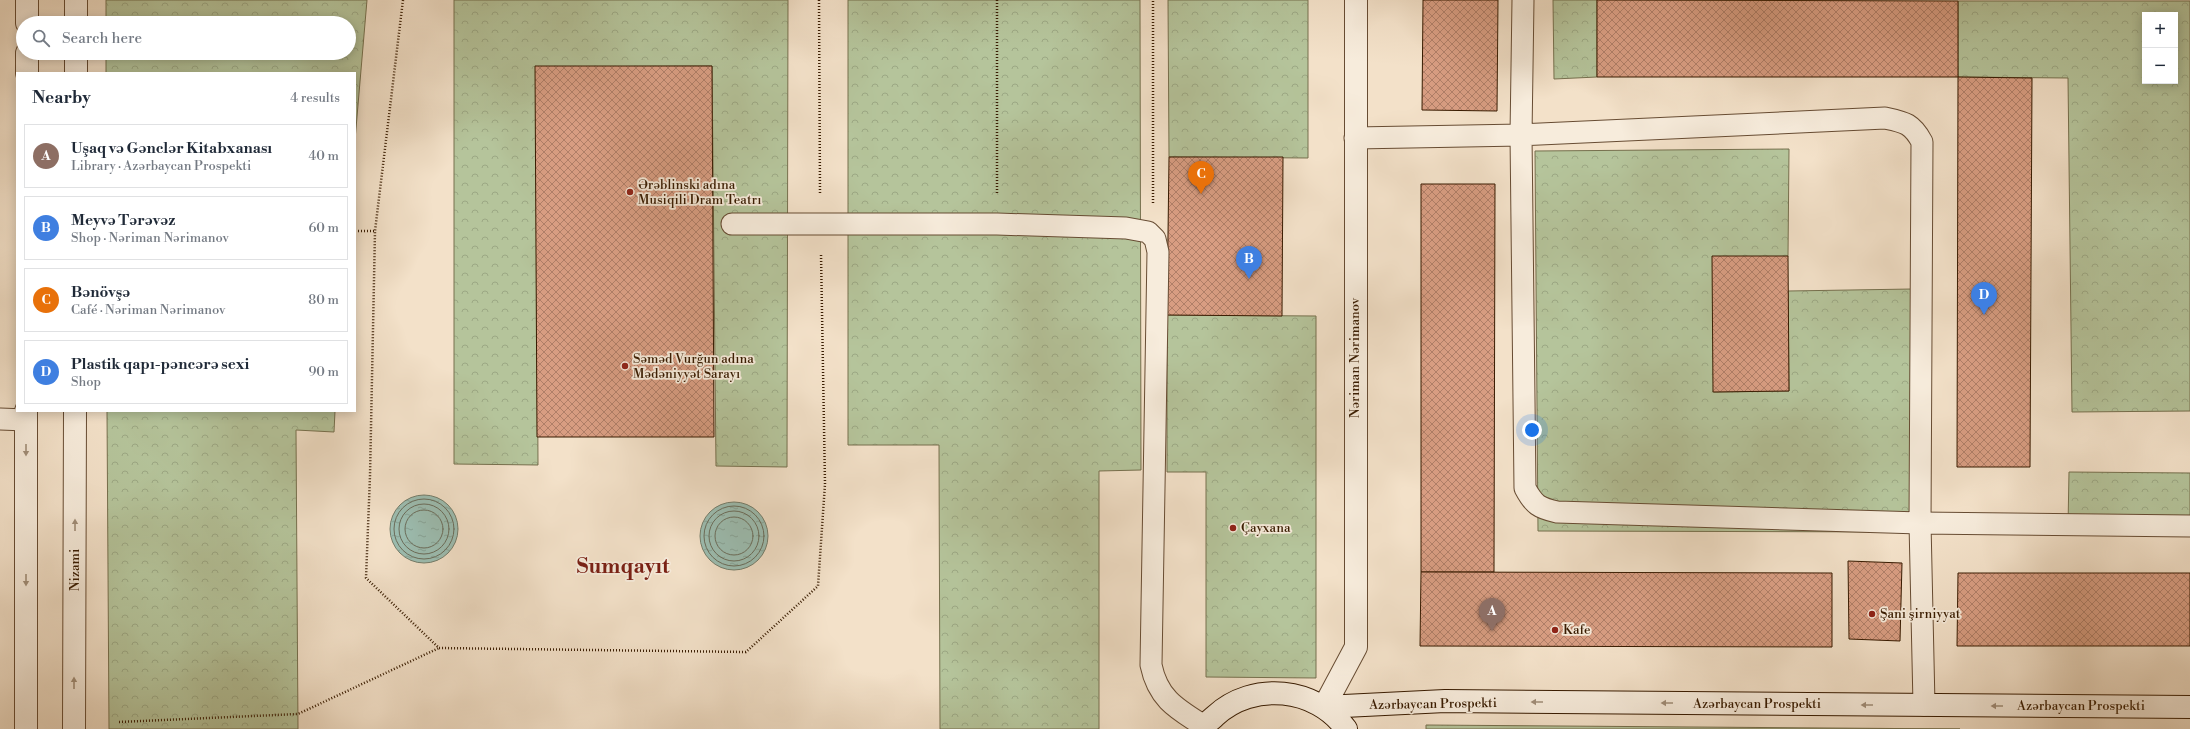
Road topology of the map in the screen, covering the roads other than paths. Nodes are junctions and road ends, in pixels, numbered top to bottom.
1 (27, 0) edge
2 (76, 0) edge
3 (1356, 0) edge
4 (1522, 0) edge
5 (27, 16) edge
6 (76, 16) edge
7 (27, 60) edge
8 (76, 60) edge
9 (27, 72) edge
10 (76, 72) edge
11 (1521, 135) junction
12 (1355, 138) junction
13 (732, 224) dead end
14 (75, 412) edge
15 (26, 415) edge
16 (0, 420) edge
17 (1920, 523) junction
18 (2190, 526) edge
19 (1924, 705) junction
20 (1324, 707) junction
21 (2190, 707) edge
22 (1203, 728) edge
23 (26, 729) edge
24 (74, 729) edge
25 (1346, 729) edge

1 - 5 street
2 - 6 street
3 - 12 street, Nəriman Nərimanov
4 - 11 lane
7 - 9 street
8 - 10 street
11 - 12 lane
11 - 17 lane
11 - 17 lane
12 - 20 street, Nəriman Nərimanov
13 - 22 lane
24 -> 14 street, Nizami
15 - 16 lane
15 -> 23 street
17 - 18 lane
17 - 19 lane
19 -> 20 street, Azərbaycan Prospekti
21 -> 19 street, Azərbaycan Prospekti
20 - 22 street
20 - 25 street

